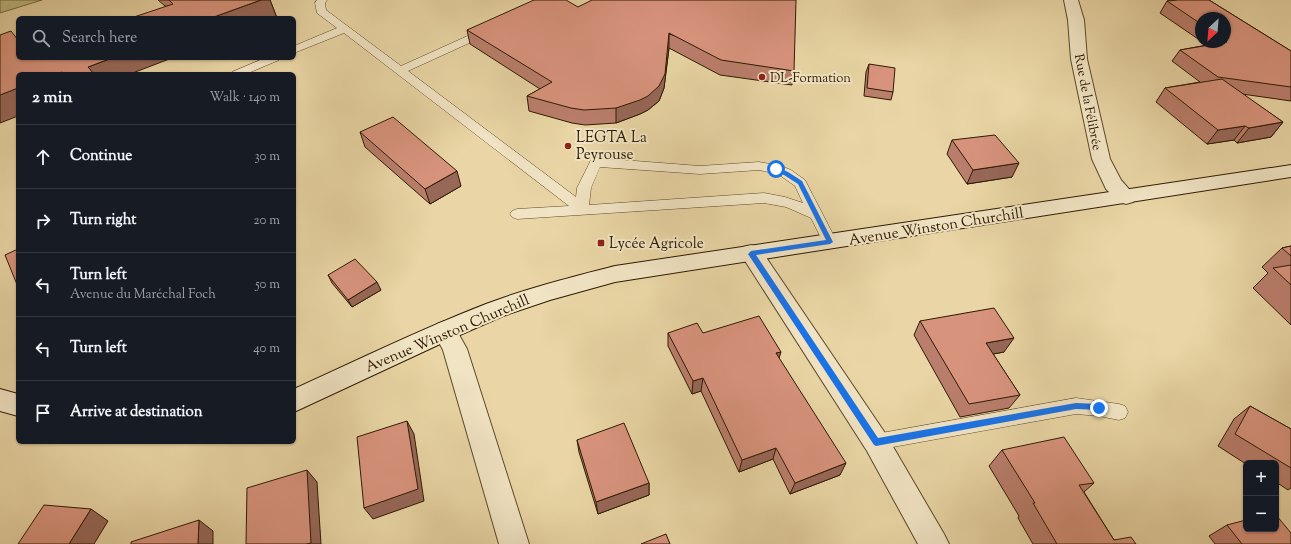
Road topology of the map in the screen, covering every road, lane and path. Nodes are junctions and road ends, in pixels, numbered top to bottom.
1 (322, 0) edge
2 (1071, 0) edge
3 (494, 27) edge
4 (344, 29) junction
5 (296, 49) edge
6 (269, 60) edge
7 (399, 71) junction
8 (241, 72) edge
9 (1291, 171) edge
10 (1126, 197) junction
11 (582, 209) junction
12 (517, 214) dead end
13 (815, 214) junction
14 (830, 242) junction
15 (751, 254) junction
16 (445, 331) junction
17 (0, 400) edge
18 (296, 400) edge
19 (16, 404) edge
20 (1119, 412) dead end
21 (876, 442) junction
22 (512, 543) edge
23 (934, 544) edge

1 - 4 lane
2 - 10 main road, Rue de la Félibrée
3 - 7 lane
4 - 5 lane
4 - 7 lane
6 - 8 lane
7 - 11 lane
9 - 10 main road, Avenue Winston Churchill
10 - 14 main road, Avenue Winston Churchill
11 - 12 lane
11 - 13 lane
11 - 13 lane
13 - 14 lane
14 - 15 main road, Avenue Winston Churchill
15 - 16 main road, Avenue Winston Churchill
15 - 21 main road
16 - 18 main road, Avenue Winston Churchill
16 - 22 main road
17 - 19 main road
20 - 21 lane
21 - 23 main road

